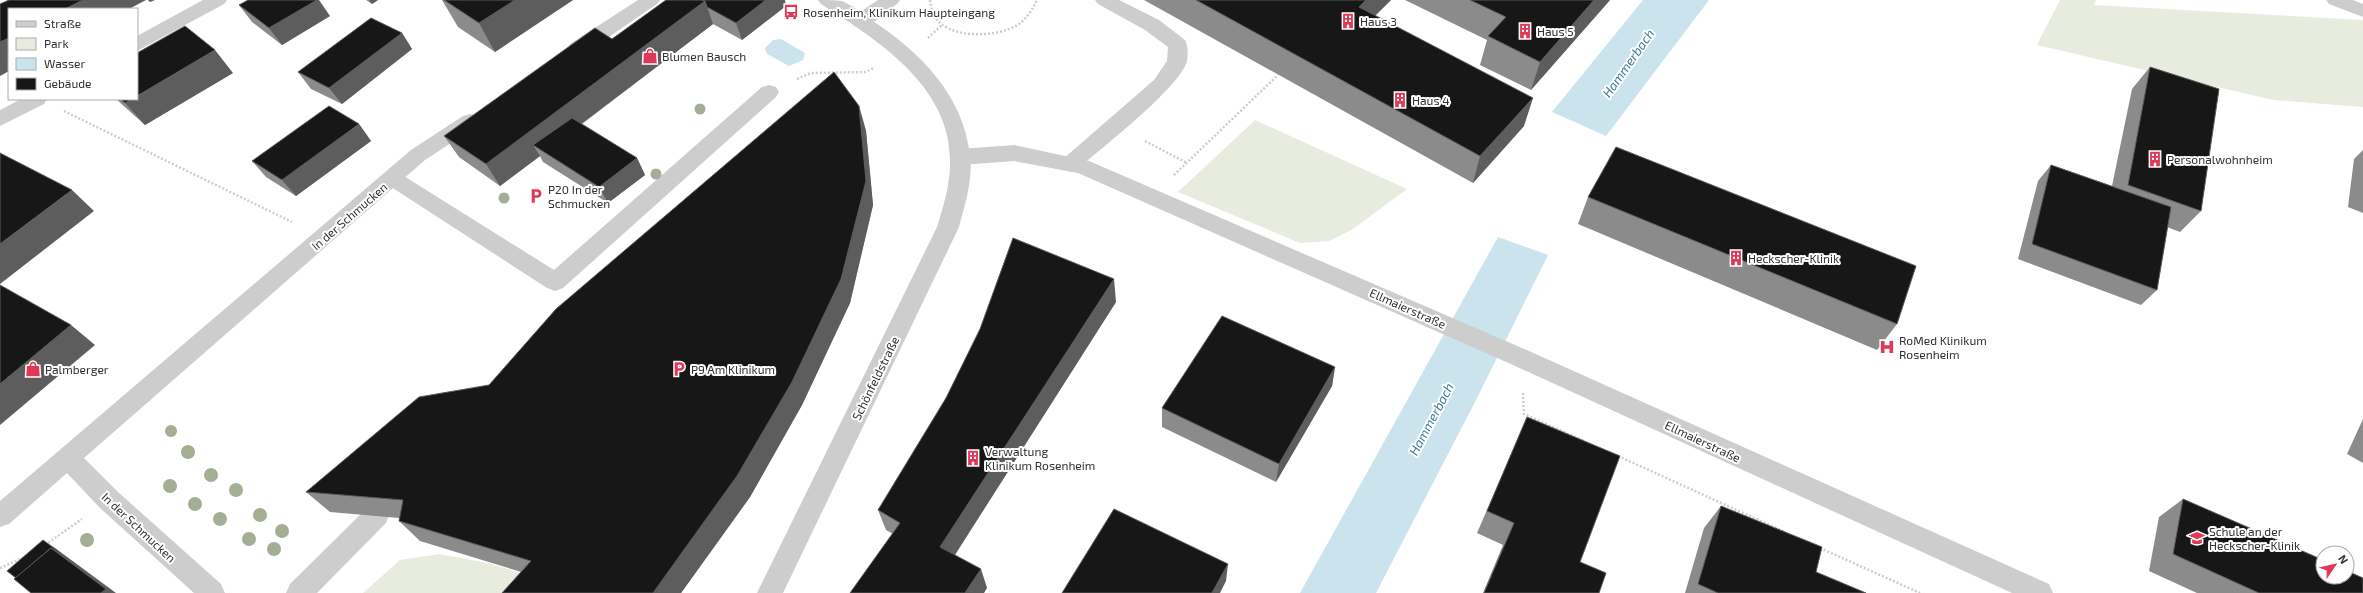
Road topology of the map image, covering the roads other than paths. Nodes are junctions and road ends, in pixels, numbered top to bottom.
1 (218, 0) edge
2 (651, 0) edge
3 (827, 0) edge
4 (891, 0) edge
5 (1104, 0) edge
6 (2335, 0) edge
7 (2363, 11) edge
8 (861, 22) junction
9 (138, 43) edge
10 (558, 62) edge
11 (769, 92) road end
12 (35, 100) edge
13 (485, 111) edge
14 (0, 119) edge
15 (960, 157) junction
16 (1070, 164) junction
17 (392, 178) junction
18 (68, 458) junction
19 (0, 516) edge
20 (377, 516) edge
21 (212, 593) edge
22 (299, 593) edge
23 (770, 593) edge
24 (2040, 593) edge

1 - 9 street
2 - 10 street
3 - 8 street
4 - 8 street
5 - 16 street
6 - 7 street
8 - 15 street
11 - 17 street
12 - 14 street
13 - 17 street, In der Schmucken
15 - 16 street, Ellmaierstraße
15 - 23 street, Schönfeldstraße
16 - 24 street, Ellmaierstraße
17 - 18 street, In der Schmucken
18 - 19 street, In der Schmucken
18 - 21 street, In der Schmucken
20 - 22 street

